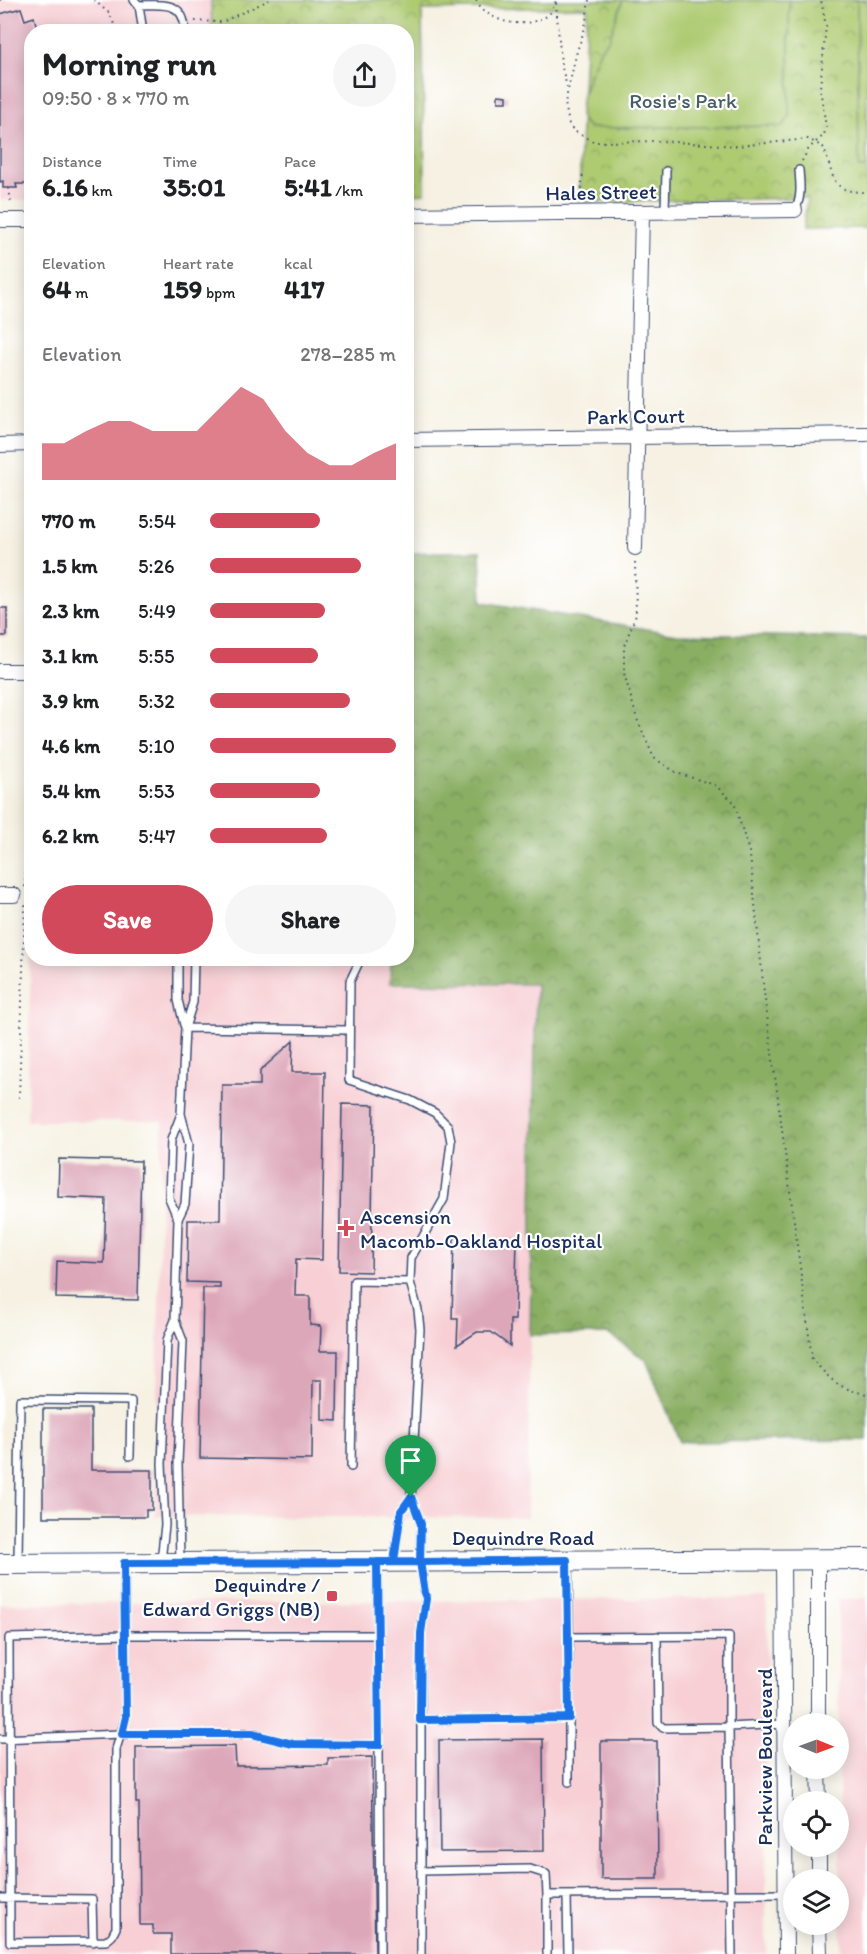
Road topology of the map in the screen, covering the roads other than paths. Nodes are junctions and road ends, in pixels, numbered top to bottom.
1 (136, 2) edge
2 (141, 24) edge
3 (185, 24) edge
4 (800, 170) road end
5 (666, 171) dead end
6 (795, 210) joint
7 (642, 212) junction
8 (665, 212) junction
9 (414, 215) edge
10 (0, 220) edge
11 (24, 220) edge
12 (867, 434) edge
13 (637, 437) junction
14 (414, 440) edge
15 (24, 444) edge
16 (0, 445) edge
17 (635, 548) road end
18 (24, 667) edge
19 (0, 671) edge
20 (178, 966) edge
21 (194, 966) edge
22 (357, 966) edge
23 (185, 1028) junction
24 (349, 1030) junction
25 (181, 1114) junction
26 (178, 1219) junction
27 (410, 1282) junction
28 (175, 1320) junction
29 (130, 1456) dead end
30 (351, 1467) dead end
31 (411, 1497) junction
32 (783, 1559) junction
33 (818, 1559) junction
34 (867, 1559) edge
35 (567, 1560) junction
36 (386, 1562) junction
37 (420, 1562) junction
38 (124, 1563) junction
39 (170, 1563) junction
40 (9, 1564) edge
41 (125, 1635) junction
42 (378, 1635) junction
43 (657, 1636) junction
44 (569, 1637) junction
45 (785, 1713) edge
46 (818, 1713) edge
47 (569, 1718) junction
48 (420, 1720) junction
49 (783, 1724) edge
50 (729, 1727) junction
51 (122, 1734) junction
52 (0, 1739) edge
53 (9, 1739) junction
54 (379, 1745) junction
55 (786, 1779) edge
56 (569, 1782) dead end
57 (788, 1869) edge
58 (421, 1871) junction
59 (732, 1894) junction
60 (783, 1894) edge
61 (547, 1895) junction
62 (567, 1895) junction
63 (0, 1898) edge
64 (9, 1898) junction
65 (787, 1935) edge
66 (819, 1935) edge
67 (93, 1942) junction
68 (381, 1954) edge
69 (421, 1954) edge
70 (547, 1954) edge
71 (568, 1954) edge
72 (732, 1954) edge
73 (786, 1954) edge
74 (820, 1954) edge

1 - 2 lane
1 - 3 lane
4 - 6 lane
5 - 8 lane
6 - 8 street, Hales Street
7 - 8 street, Hales Street
7 - 9 street, Hales Street
7 - 13 street
10 - 11 street
12 - 13 street, Park Court
13 - 14 street, Park Court
13 - 17 street
15 - 16 street
18 - 19 street
20 - 23 lane
21 - 23 lane
22 - 24 lane
23 - 24 lane
23 - 25 lane
24 - 27 lane
25 - 26 lane
25 - 26 lane
26 - 28 lane
27 - 30 lane
27 - 31 lane
28 - 39 lane
28 - 39 lane
29 - 40 lane
31 - 36 lane
31 - 37 lane
32 - 33 main road, Dequindre Road
32 - 35 main road, Dequindre Road
32 - 45 street, Parkview Boulevard
33 - 34 main road, Dequindre Road
33 - 46 street
35 - 37 main road, Dequindre Road
35 - 44 lane
36 - 37 main road, Dequindre Road
36 - 39 main road, Dequindre Road
36 - 42 lane
37 - 48 lane
38 - 39 main road, Dequindre Road
38 - 40 main road, Dequindre Road
38 - 41 lane
41 - 42 lane
41 - 51 lane
41 - 53 lane
42 - 54 lane
43 - 44 lane
43 - 50 lane
43 - 50 lane
44 - 47 lane
47 - 48 lane
47 - 56 lane
48 - 58 lane
49 - 50 lane
50 - 59 lane
51 - 53 lane
51 - 54 lane
51 - 67 lane
52 - 53 lane
53 - 64 lane
54 - 68 lane
55 - 57 street, Parkview Boulevard
58 - 61 lane
58 - 69 lane
59 - 60 lane
59 - 62 lane
59 - 72 lane
61 - 62 lane
61 - 70 lane
62 - 71 lane
63 - 64 lane
64 - 67 lane
64 - 67 lane
65 - 73 street, Parkview Boulevard
66 - 74 street

